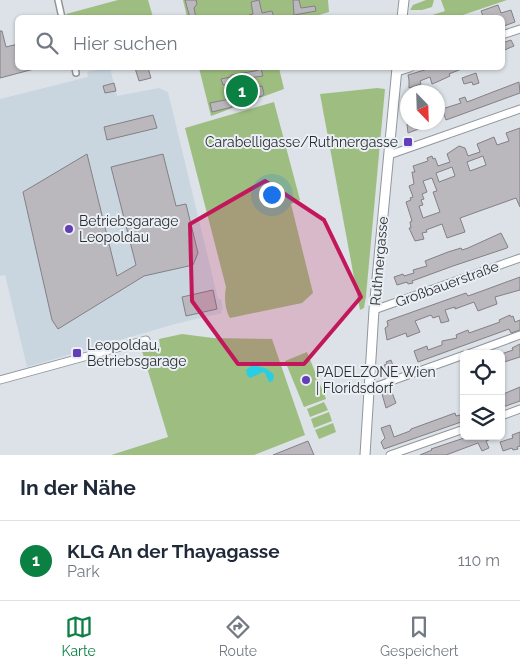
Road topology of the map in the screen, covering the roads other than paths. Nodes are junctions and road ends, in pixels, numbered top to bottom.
1 (58, 0) edge
2 (404, 0) edge
3 (61, 15) edge
4 (402, 15) edge
5 (520, 28) edge
6 (505, 34) edge
7 (397, 70) edge
8 (520, 110) edge
9 (389, 155) junction
10 (520, 258) edge
11 (374, 310) junction
12 (520, 335) edge
13 (146, 340) dead end
14 (479, 350) edge
15 (460, 356) edge
16 (0, 380) edge
17 (369, 389) junction
18 (520, 409) edge
19 (505, 415) edge
20 (460, 430) edge
21 (365, 455) edge
22 (390, 455) edge

1 - 3 street
2 - 4 street
5 - 6 street
7 - 9 street, Ruthnergasse
8 - 9 street
9 - 11 street, Ruthnergasse
10 - 11 street, Großbauerstraße
11 - 17 street, Ruthnergasse
12 - 14 street
13 - 16 street
15 - 17 street
17 - 21 street, Ruthnergasse
18 - 19 street
20 - 22 street

